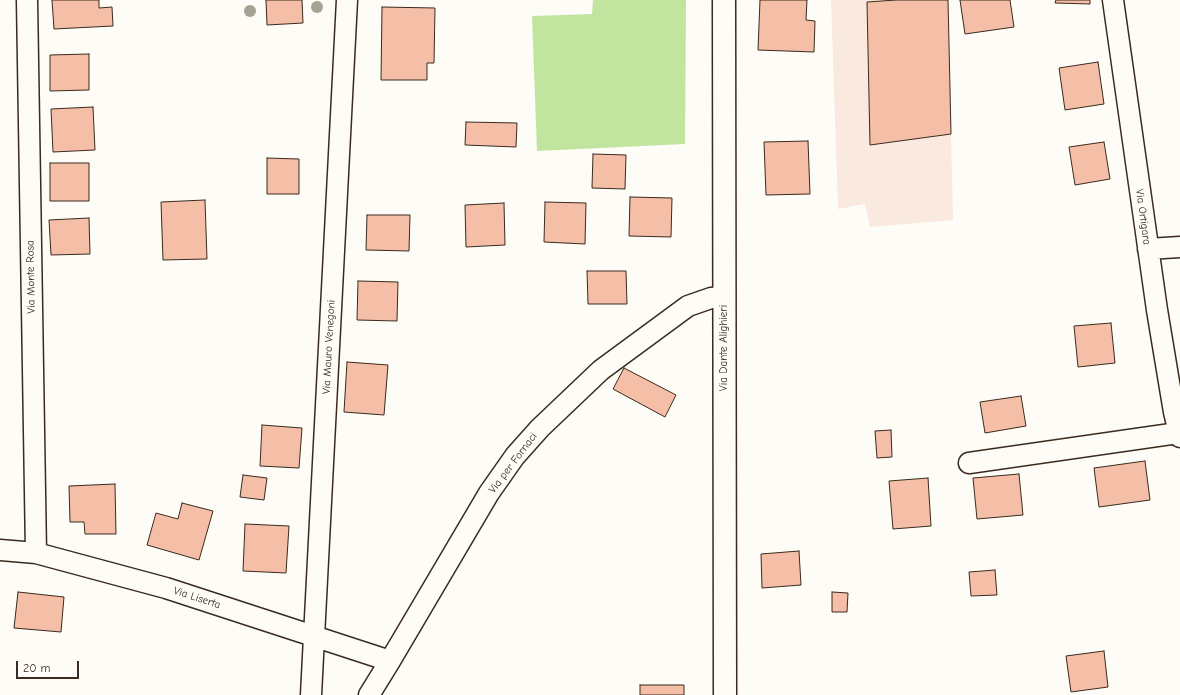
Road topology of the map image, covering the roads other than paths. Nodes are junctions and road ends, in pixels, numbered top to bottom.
1 (27, 0) edge
2 (347, 0) edge
3 (724, 0) edge
4 (1113, 0) edge
5 (1180, 247) edge
6 (1148, 249) junction
7 (724, 297) junction
8 (1177, 411) edge
9 (1179, 435) edge
10 (969, 463) dead end
11 (0, 550) edge
12 (36, 553) junction
13 (314, 635) junction
14 (390, 661) junction
15 (311, 695) edge
16 (369, 695) edge
17 (725, 695) edge

1 - 12 street, Via Monte Rosa
2 - 13 street, Via Mauro Venegoni
3 - 7 street, Via Dante Alighieri
4 - 6 street, Via Ortigara
5 - 6 street
6 - 8 street, Via Ortigara
7 - 14 street, Via per Fornaci
7 - 17 street, Via Dante Alighieri
8 - 9 street, Via Ortigara
9 - 10 street, Via Ortigara
11 - 12 street, Via Liserta
12 - 13 street, Via Liserta
13 - 14 street, Via Liserta
13 - 15 street, Via Mauro Venegoni
14 - 16 street, Via per Fornaci

